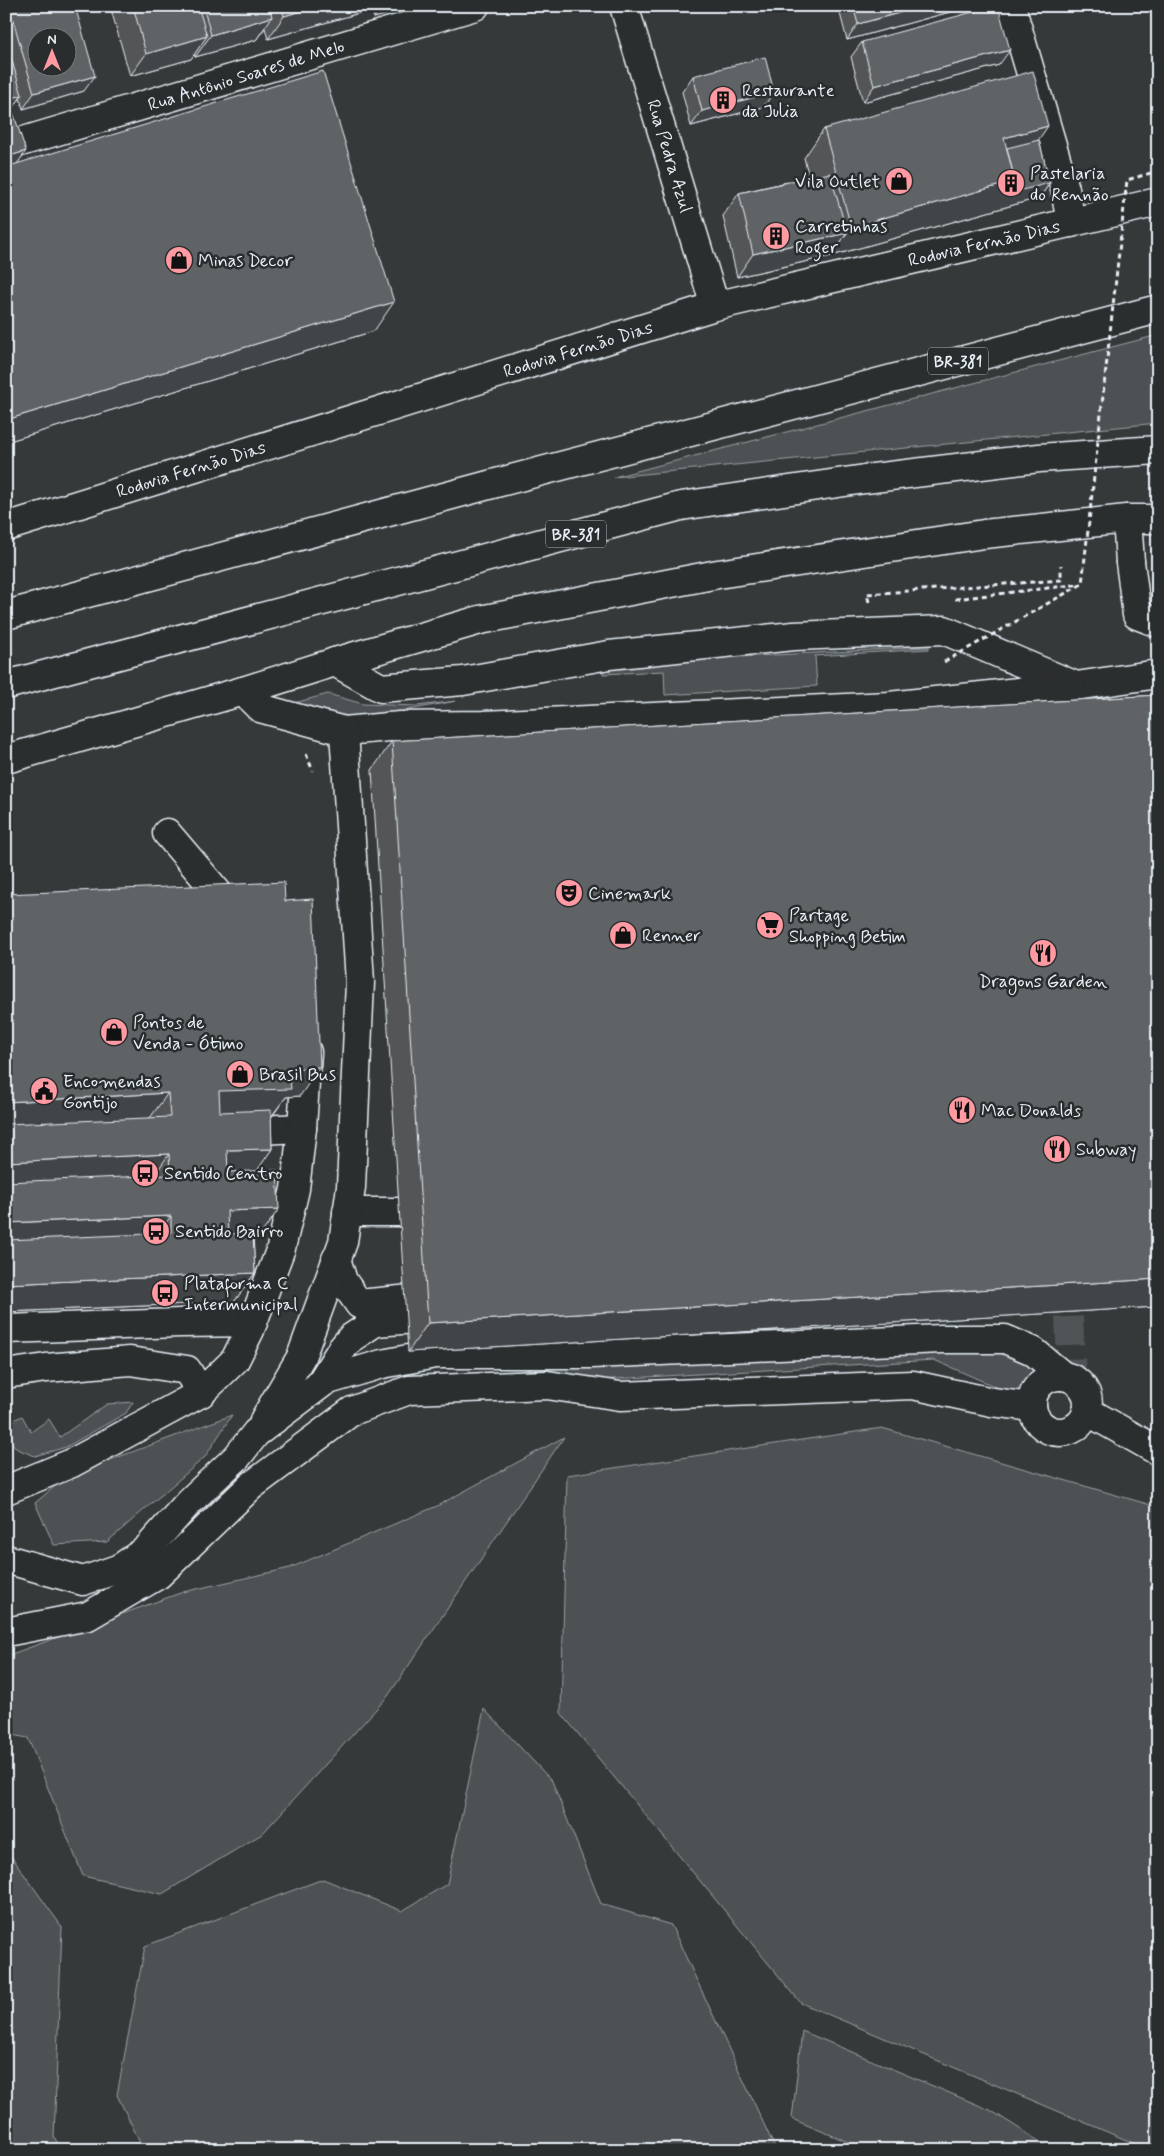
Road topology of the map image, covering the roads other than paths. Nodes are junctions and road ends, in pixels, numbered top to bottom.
1 (475, 6) edge
2 (624, 6) edge
3 (1011, 6) edge
4 (17, 143) edge
5 (1158, 202) edge
6 (1071, 223) junction
7 (715, 306) junction
8 (1158, 309) edge
9 (1158, 450) edge
10 (1127, 519) junction
11 (1158, 519) edge
12 (6, 527) edge
13 (6, 615) edge
14 (1158, 623) edge
15 (335, 662) junction
16 (1158, 674) edge
17 (6, 685) edge
18 (1076, 686) junction
19 (243, 692) junction
20 (344, 731) junction
21 (6, 759) edge
22 (167, 833) dead end
23 (213, 924) edge
24 (308, 1030) edge
25 (302, 1128) junction
26 (214, 1132) edge
27 (295, 1189) junction
28 (266, 1190) edge
29 (347, 1212) junction
30 (462, 1212) edge
31 (281, 1248) junction
32 (253, 1249) edge
33 (336, 1259) junction
34 (253, 1322) junction
35 (6, 1329) edge
36 (6, 1374) edge
37 (1063, 1376) junction
38 (320, 1384) junction
39 (201, 1393) junction
40 (1032, 1407) junction
41 (1087, 1411) junction
42 (256, 1433) junction
43 (1158, 1451) edge
44 (6, 1490) edge
45 (6, 1559) edge
46 (6, 1632) edge

1 - 4 main road, Rua Antônio Soares de Melo
2 - 7 main road, Rua Pedra Azul
3 - 6 main road
5 - 6 main road, Rodovia Fernão Dias
6 - 7 main road, Rodovia Fernão Dias
7 - 12 main road, Rodovia Fernão Dias
8 - 13 main road, BR-381
9 - 17 main road, BR-381
10 - 11 main road
10 - 14 main road
10 - 15 main road
15 - 18 main road
15 - 19 main road
16 - 18 main road
18 - 20 main road
19 - 20 main road
19 - 21 main road
20 - 29 main road
22 - 23 main road
24 - 25 main road
25 - 26 main road
25 - 27 main road
27 - 28 main road
27 - 31 main road
29 - 30 main road
29 - 33 main road
31 - 32 main road
31 - 34 main road
33 - 38 main road
33 - 42 main road
34 - 35 main road
34 - 39 main road
36 - 39 main road
37 - 38 main road
37 - 40 main road
37 - 41 main road
38 - 42 main road
39 - 44 main road
40 - 41 main road
40 - 46 main road
41 - 43 main road
42 - 45 main road

